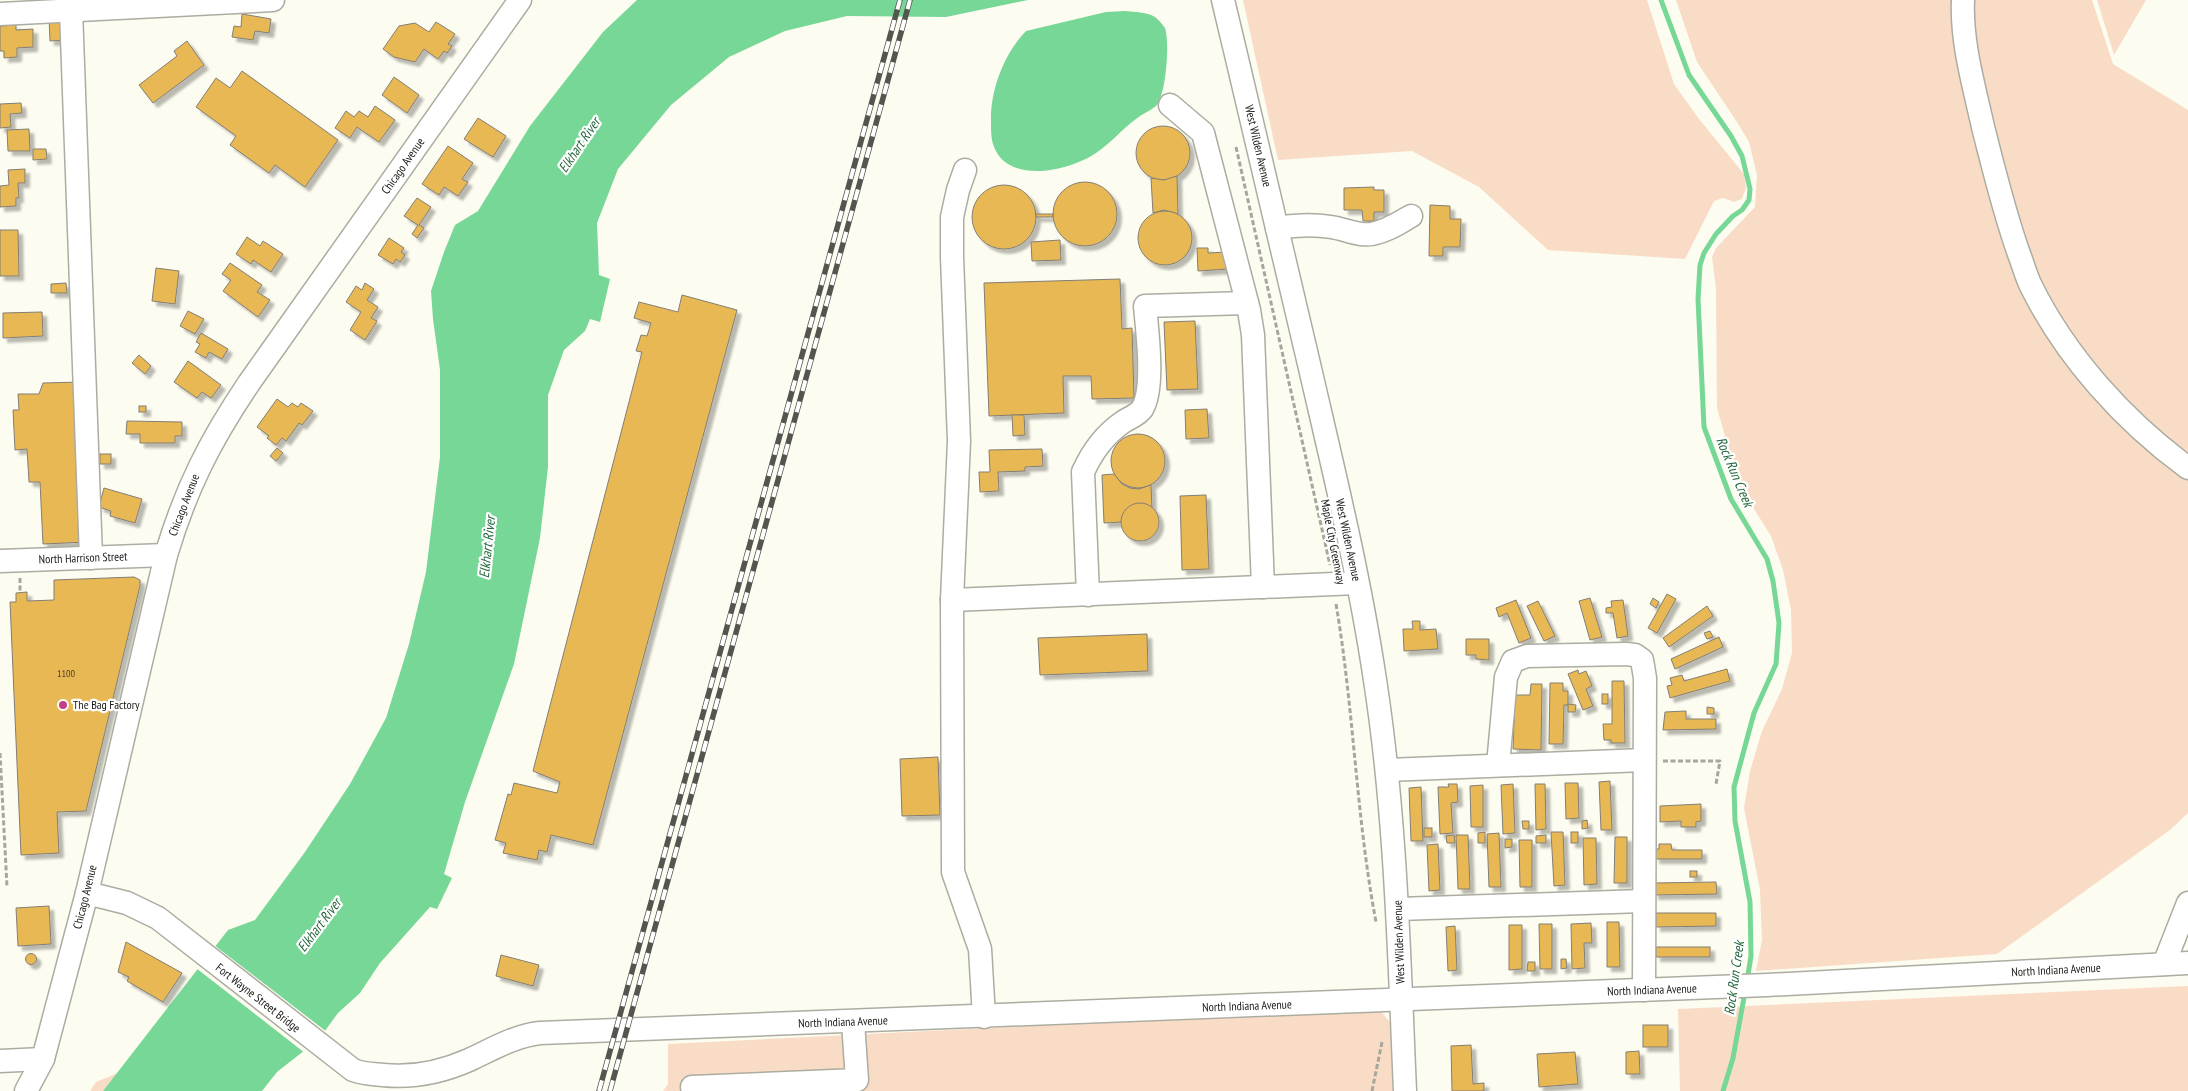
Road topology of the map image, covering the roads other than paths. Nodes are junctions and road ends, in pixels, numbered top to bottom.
1 (273, 0) edge
2 (520, 0) edge
3 (1223, 0) edge
4 (1963, 0) edge
5 (71, 10) junction
6 (0, 14) edge
7 (1170, 104) dead end
8 (965, 170) dead end
9 (1411, 216) dead end
10 (1277, 228) junction
11 (1247, 303) junction
12 (2188, 468) edge
13 (166, 555) junction
14 (91, 558) junction
15 (0, 561) edge
16 (1357, 583) junction
17 (1263, 587) junction
18 (1088, 595) junction
19 (952, 600) junction
20 (1644, 760) junction
21 (1498, 765) junction
22 (1387, 770) junction
23 (87, 893) junction
24 (1643, 901) junction
25 (2188, 903) edge
26 (1398, 909) junction
27 (2188, 963) edge
28 (2164, 964) junction
29 (1644, 990) junction
30 (1401, 1000) junction
31 (984, 1017) junction
32 (853, 1022) junction
33 (322, 1048) joint
34 (43, 1059) junction
35 (0, 1061) edge
36 (359, 1082) edge
37 (692, 1087) dead end
38 (26, 1091) edge
39 (1405, 1091) edge

1 - 5 street
2 - 13 street, Chicago Avenue
3 - 10 street, West Wilden Avenue
4 - 12 street
5 - 6 street
5 - 14 street
7 - 11 street
8 - 19 street
9 - 10 street
10 - 16 street, West Wilden Avenue
11 - 17 street
11 - 18 street
13 - 14 street, North Harrison Street
13 - 23 street, Chicago Avenue
14 - 15 street, North Harrison Street
16 - 17 street
16 - 22 street, West Wilden Avenue
17 - 18 street
18 - 19 street
19 - 31 street
20 - 21 street
20 - 21 street
20 - 24 street
21 - 22 street
22 - 26 street, West Wilden Avenue
23 - 33 street, Fort Wayne Street Bridge
23 - 34 street, Chicago Avenue
24 - 26 street
24 - 29 street
25 - 28 street
26 - 30 street, West Wilden Avenue
27 - 28 street, North Indiana Avenue
28 - 29 street, North Indiana Avenue
29 - 30 street, North Indiana Avenue
30 - 31 street, North Indiana Avenue
30 - 39 street, West Wilden Avenue
31 - 32 street, North Indiana Avenue
32 - 36 street, North Indiana Avenue
32 - 37 street
33 - 36 street, North Indiana Avenue
34 - 35 street
34 - 38 street, Chicago Avenue

